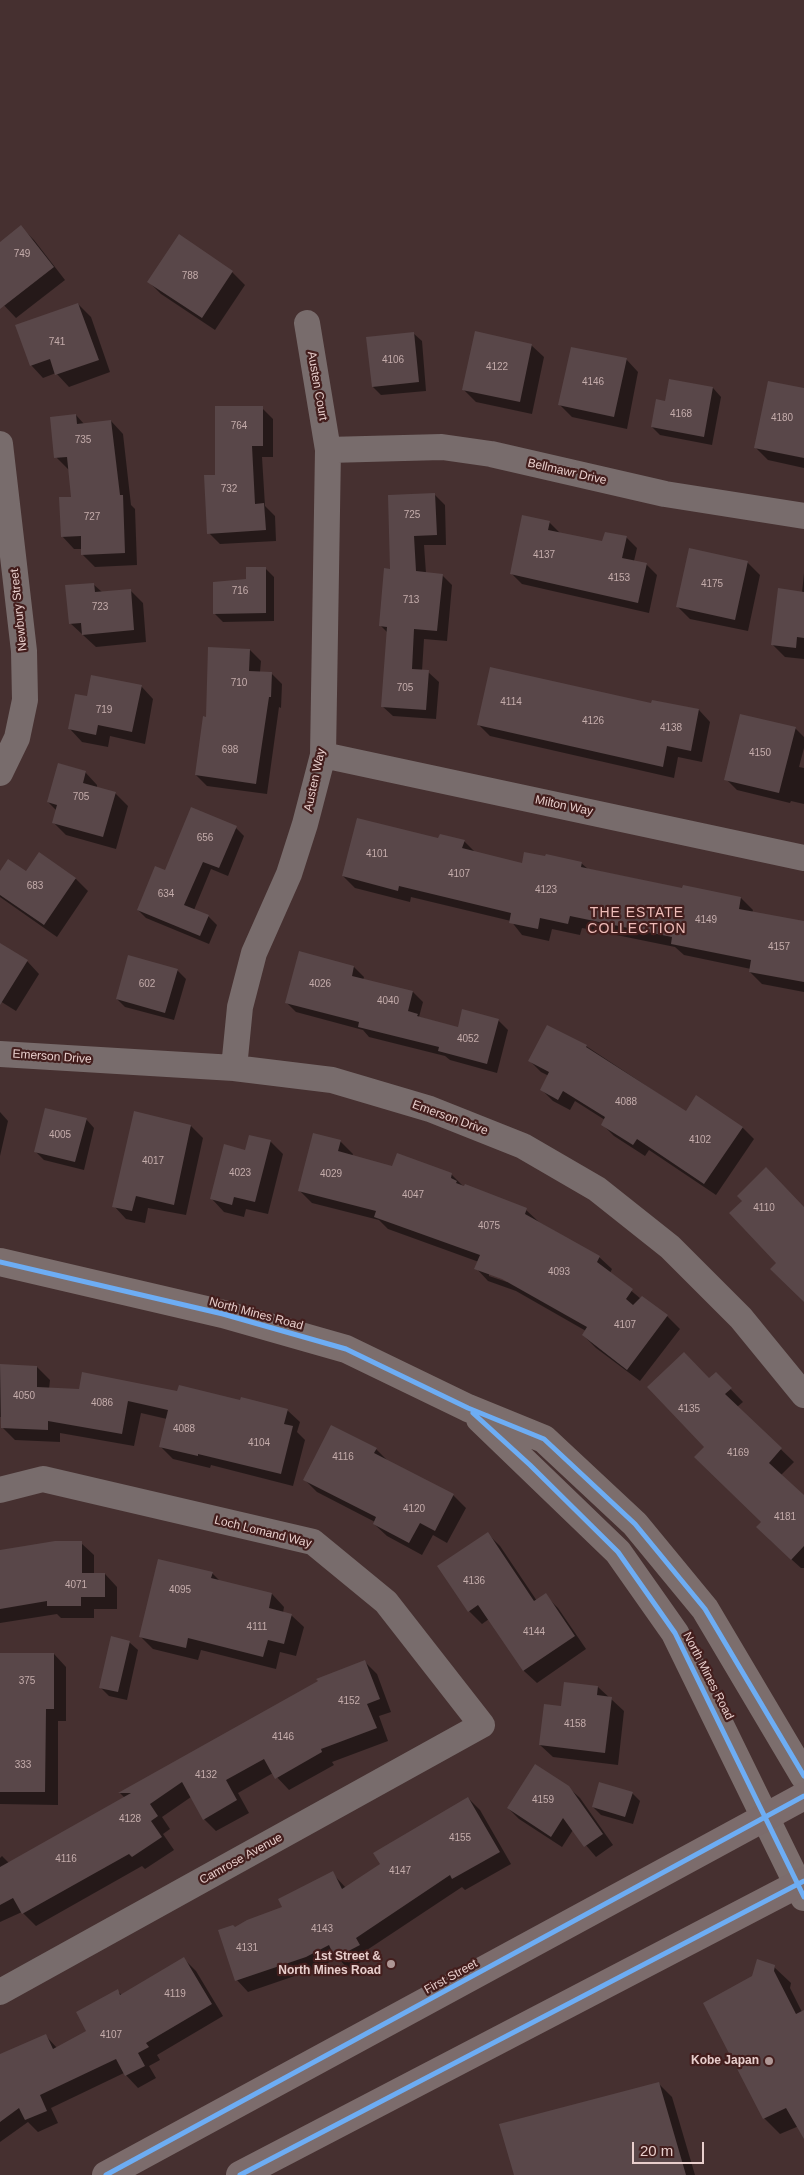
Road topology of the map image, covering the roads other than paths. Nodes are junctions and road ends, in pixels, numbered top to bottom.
1 (306, 323) dead end
2 (0, 444) edge
3 (328, 450) junction
4 (804, 516) edge
5 (323, 755) junction
6 (0, 773) edge
7 (804, 858) edge
8 (0, 1054) edge
9 (234, 1068) junction
10 (0, 1262) edge
11 (804, 1395) edge
12 (468, 1408) junction
13 (0, 1490) edge
14 (482, 1725) joint
15 (804, 1776) edge
16 (804, 1796) edge
17 (766, 1817) junction
18 (802, 1888) edge
19 (0, 1992) edge
20 (106, 2175) edge
21 (240, 2175) edge

1 - 3 street, Austen Court
2 - 6 street, Newbury Street
3 - 4 street, Bellmawr Drive
3 - 5 street, Austen Way
5 - 7 street, Milton Way
5 - 9 street, Austen Way
8 - 9 street, Emerson Drive
9 - 11 street, Emerson Drive
10 - 12 main road, North Mines Road
12 - 15 main road, North Mines Road
12 - 17 main road, North Mines Road
13 - 14 street, Loch Lomand Way
14 - 19 street, Camrose Avenue
16 - 17 main road, First Street
17 - 18 main road, North Mines Road
17 - 20 main road, First Street
18 - 21 main road

